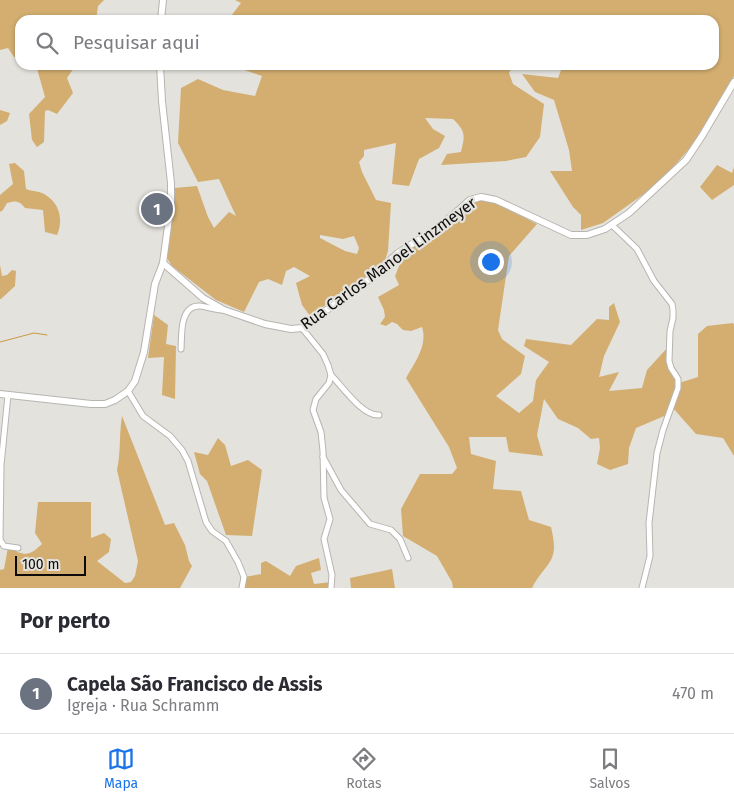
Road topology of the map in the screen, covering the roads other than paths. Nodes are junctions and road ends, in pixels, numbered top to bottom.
1 (163, 0) edge
2 (162, 15) edge
3 (160, 70) edge
4 (734, 82) edge
5 (612, 225) junction
6 (163, 263) junction
7 (224, 310) junction
8 (302, 328) junction
9 (181, 349) dead end
10 (331, 375) junction
11 (128, 391) junction
12 (0, 394) edge
13 (8, 395) junction
14 (379, 416) dead end
15 (323, 457) junction
16 (18, 548) dead end
17 (408, 558) dead end
18 (242, 588) edge
19 (331, 588) edge
20 (642, 588) edge

1 - 2 street
3 - 6 street
4 - 5 street, Rua Carlos Manoel Linzmeyer
5 - 8 street, Rua Carlos Manoel Linzmeyer
5 - 20 street
6 - 7 street, Rua Carlos Manoel Linzmeyer
6 - 11 street
7 - 8 street, Rua Carlos Manoel Linzmeyer
7 - 9 street
8 - 10 street
10 - 14 street
10 - 15 street
11 - 13 street
11 - 18 street
12 - 13 street
13 - 16 street
15 - 17 street
15 - 19 street

